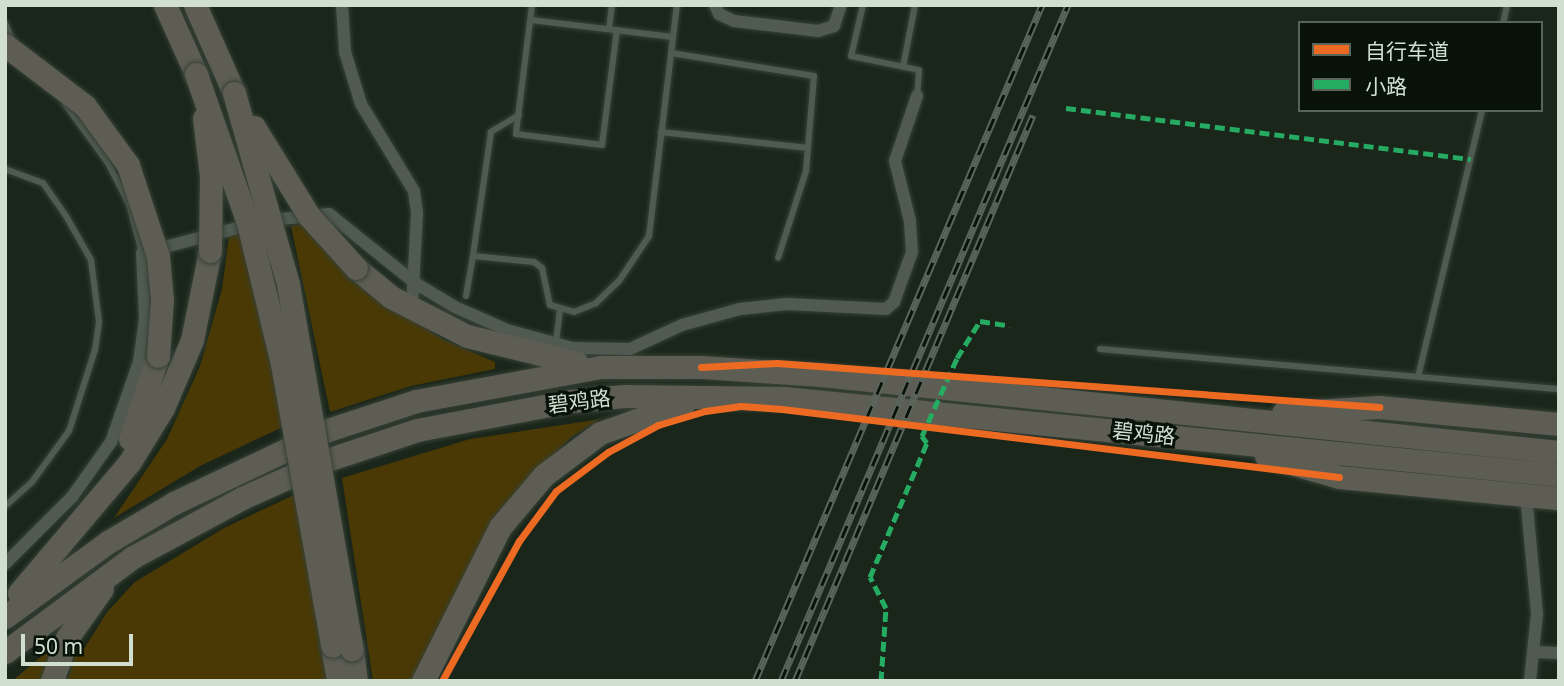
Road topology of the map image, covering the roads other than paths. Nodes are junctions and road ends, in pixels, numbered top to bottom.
1 (165, 5) edge
2 (195, 5) edge
3 (342, 5) edge
4 (533, 5) edge
5 (612, 5) edge
6 (677, 5) edge
7 (715, 5) edge
8 (841, 5) edge
9 (863, 5) edge
10 (915, 5) edge
11 (531, 20) junction
12 (5, 23) edge
13 (612, 30) junction
14 (673, 37) junction
15 (5, 45) edge
16 (671, 53) junction
17 (903, 67) junction
18 (196, 74) junction
19 (234, 93) junction
20 (917, 96) joint
21 (1482, 112) edge
22 (519, 115) junction
23 (662, 132) junction
24 (808, 148) junction
25 (5, 169) edge
26 (281, 219) dead end
27 (242, 227) dead end
28 (142, 253) junction
29 (474, 256) junction
30 (778, 258) dead end
31 (415, 283) junction
32 (466, 296) dead end
33 (412, 308) junction
34 (560, 310) junction
35 (555, 344) junction
36 (1100, 349) dead end
37 (601, 367) junction
38 (1418, 377) junction
39 (1559, 389) edge
40 (719, 396) junction
41 (1559, 424) edge
42 (1214, 429) junction
43 (1559, 452) edge
44 (1559, 475) edge
45 (1526, 495) junction
46 (1559, 498) edge
47 (5, 506) edge
48 (89, 511) junction
49 (133, 557) junction
50 (5, 564) edge
51 (5, 609) edge
52 (5, 617) edge
53 (342, 647) junction
54 (5, 652) edge
55 (1533, 652) junction
56 (1559, 653) edge
57 (52, 681) edge
58 (338, 681) edge
59 (356, 681) edge
60 (423, 681) edge
61 (1530, 681) edge

1 - 18 highway
2 - 19 highway
3 - 31 street
4 - 11 lane
5 - 13 lane
6 - 14 lane
7 - 8 street
9 - 17 lane
10 - 17 lane
11 - 13 lane
11 - 22 lane
12 - 28 lane
13 - 14 lane
13 - 22 lane
14 - 16 lane
15 - 48 highway, bridge
16 - 23 lane
16 - 24 lane
17 - 20 lane
18 - 48 highway, bridge
18 - 53 highway, bridge
19 - 33 highway, bridge
19 - 53 highway, bridge
20 - 35 street
21 - 38 lane
22 - 29 lane
23 - 24 lane
23 - 34 lane
24 - 30 lane
25 - 47 lane
26 - 31 street
27 - 28 street
28 - 50 street
29 - 32 lane
29 - 34 lane
31 - 33 street
31 - 35 street
33 - 37 highway
34 - 35 lane
36 - 38 lane
37 - 42 highway, 碧鸡路
37 - 52 highway, 碧鸡路
38 - 39 lane
40 - 42 highway, 碧鸡路
40 - 49 highway, 碧鸡路
40 - 60 highway
41 - 42 highway
42 - 43 highway
42 - 44 highway
42 - 45 highway
45 - 46 highway
45 - 55 street
48 - 51 highway
49 - 54 highway, 碧鸡路
49 - 57 highway
53 - 58 highway
53 - 59 highway
55 - 56 street
55 - 61 street

